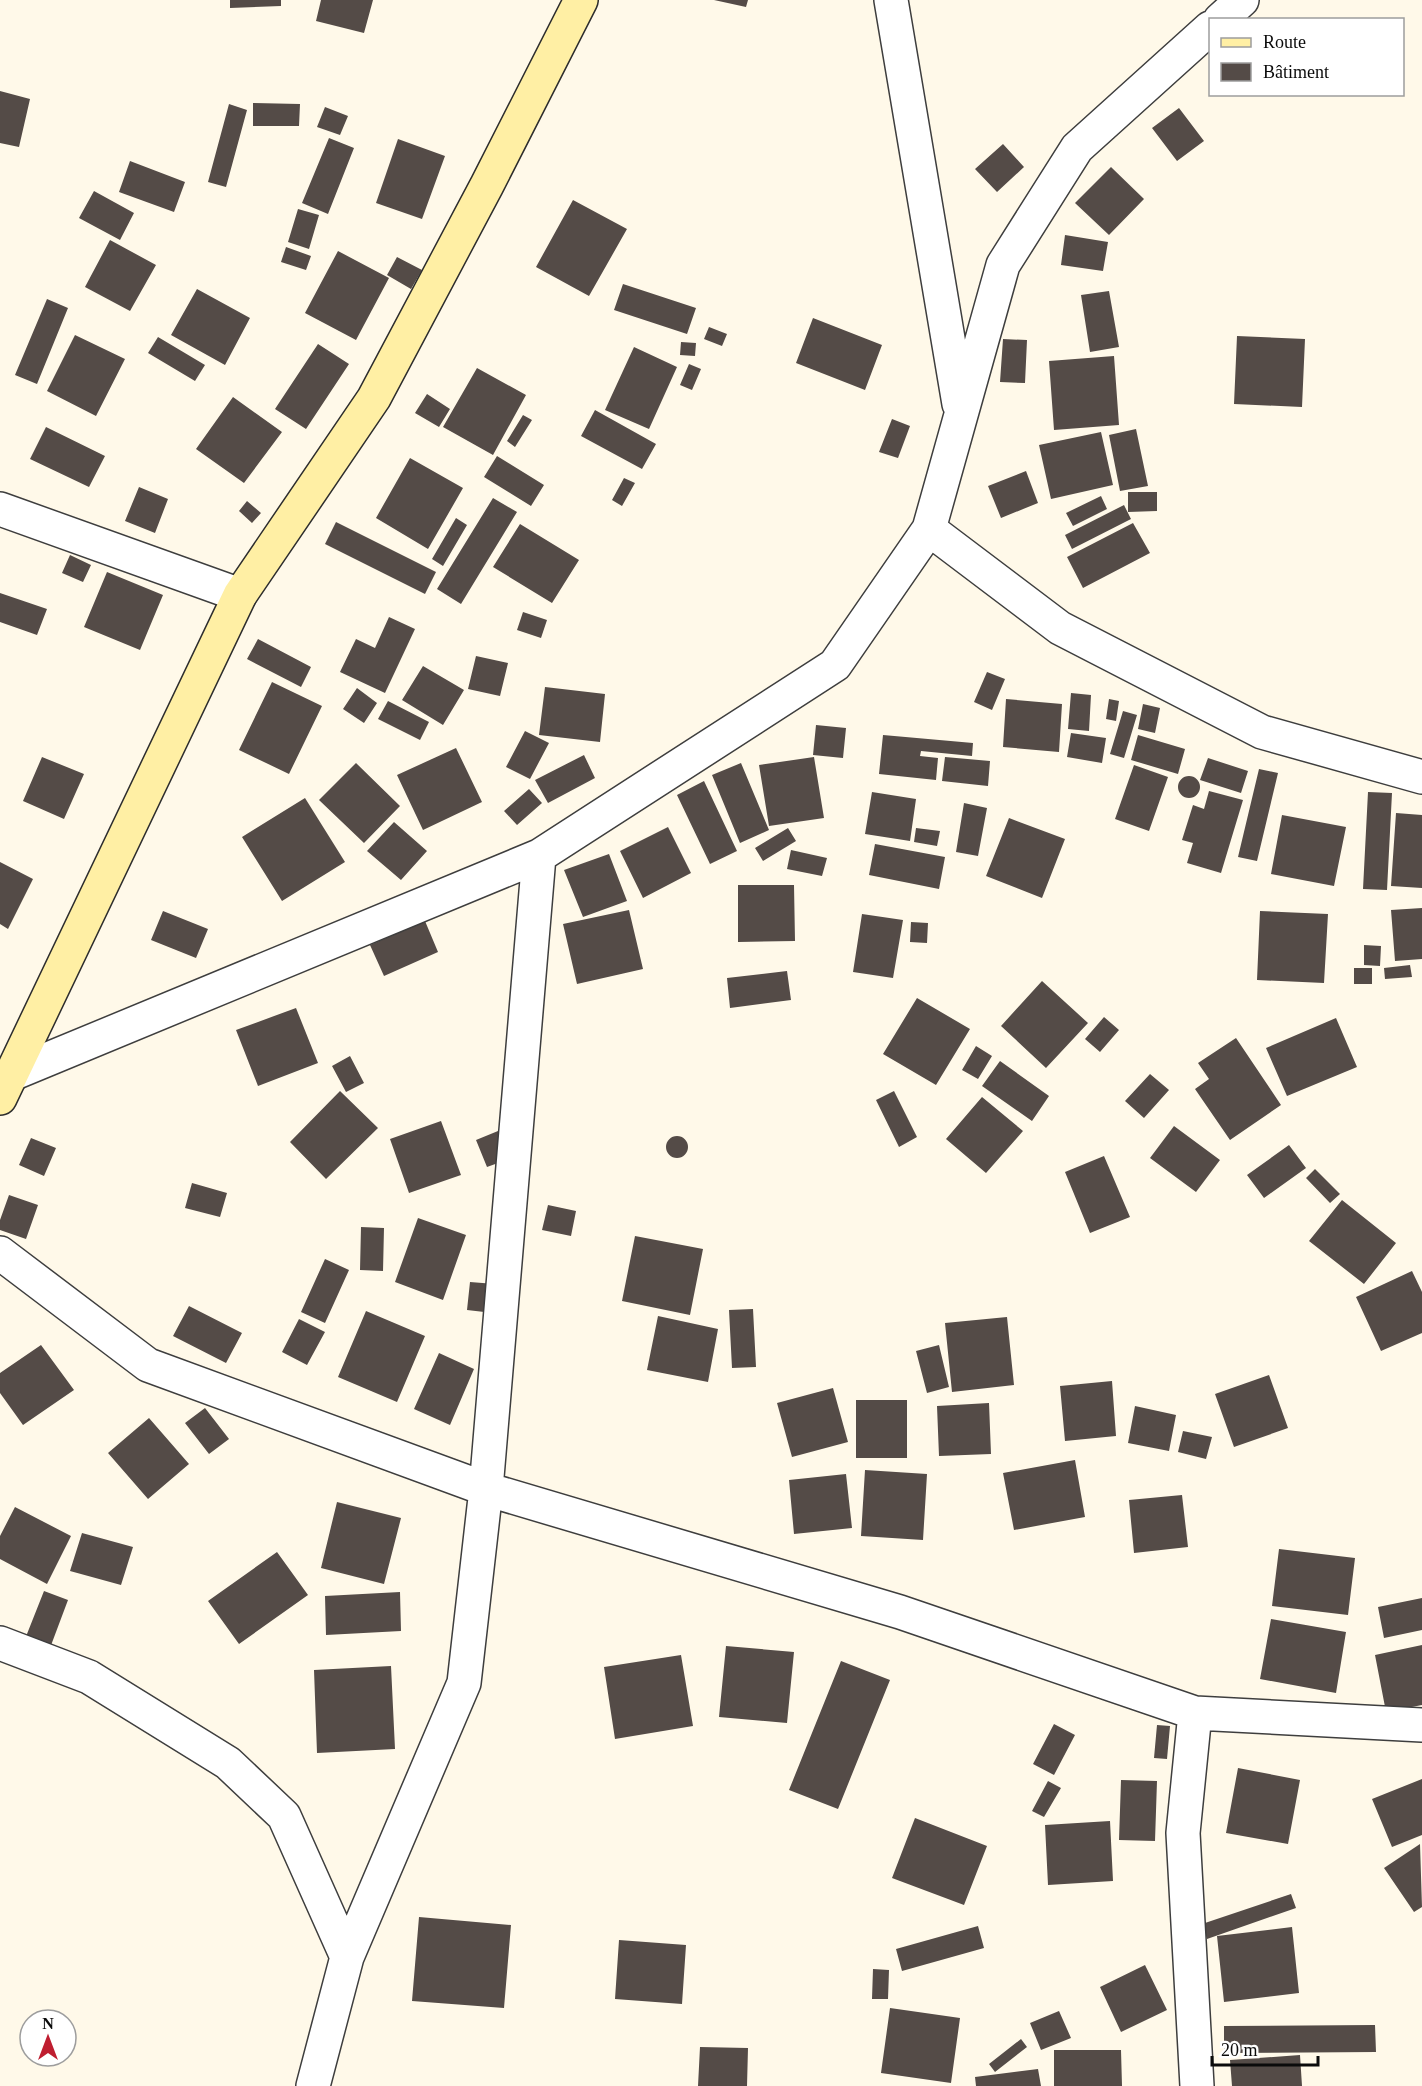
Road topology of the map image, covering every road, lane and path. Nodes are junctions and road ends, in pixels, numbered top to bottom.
1 (581, 0) edge
2 (891, 0) edge
3 (1242, 0) edge
4 (1222, 18) edge
5 (1209, 29) edge
6 (961, 415) junction
7 (0, 509) edge
8 (929, 529) junction
9 (240, 595) junction
10 (1422, 777) edge
11 (539, 856) junction
12 (6, 1086) edge
13 (0, 1253) edge
14 (486, 1489) junction
15 (0, 1643) edge
16 (1195, 1713) junction
17 (1422, 1725) edge
18 (347, 1957) junction
19 (313, 2086) edge
20 (1197, 2086) edge

1 - 9 street
2 - 6 street
3 - 4 street
5 - 6 street
6 - 8 street
7 - 9 street
8 - 10 street
8 - 11 street
9 - 12 street
11 - 12 street
11 - 14 street
13 - 14 street
14 - 16 street
14 - 18 street
15 - 18 street
16 - 17 street
16 - 20 street
18 - 19 street

